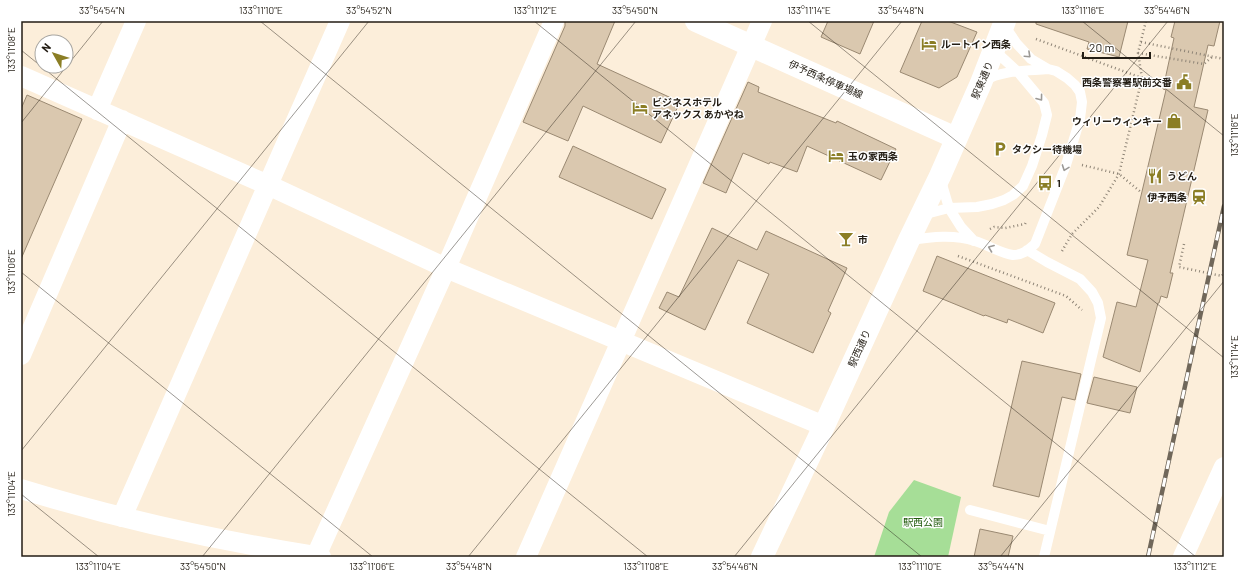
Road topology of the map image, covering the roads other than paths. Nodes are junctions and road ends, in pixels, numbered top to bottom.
1 (136, 21) edge
2 (340, 21) edge
3 (554, 21) edge
4 (696, 21) edge
5 (762, 21) edge
6 (1005, 23) edge
7 (751, 45) junction
8 (994, 50) junction
9 (1048, 69) junction
10 (1018, 72) junction
11 (21, 76) edge
12 (981, 83) junction
13 (97, 110) junction
14 (122, 120) junction
15 (956, 138) junction
16 (940, 176) junction
17 (268, 185) junction
18 (949, 208) junction
19 (921, 215) junction
20 (909, 240) junction
21 (974, 241) junction
22 (1028, 250) junction
23 (446, 268) junction
24 (621, 342) junction
25 (21, 355) edge
26 (824, 426) junction
27 (1224, 467) edge
28 (21, 489) edge
29 (970, 510) dead end
30 (122, 517) junction
31 (1050, 531) junction
32 (262, 552) edge
33 (318, 557) edge
34 (526, 557) edge
35 (762, 557) edge
36 (1044, 557) edge
37 (1183, 557) edge

1 - 13 street
2 - 17 street
3 - 23 street
4 - 7 street, 伊予西条停車場線
5 - 7 street
6 - 8 street, 駅東通り
6 -> 9 lane
7 - 15 street, 伊予西条停車場線
7 - 24 street
8 - 10 lane
8 - 12 street, 駅東通り
9 - 10 lane
9 -> 22 lane
10 - 12 lane
10 -> 18 lane
11 - 13 street
12 - 15 street, 駅東通り
13 - 14 street
14 - 17 street
14 - 25 street
15 - 16 street, 駅西通り
16 - 18 lane
16 - 19 street, 駅西通り
17 - 23 street
17 - 30 street
18 - 19 lane
18 - 21 lane
19 - 20 street, 駅西通り
20 - 21 lane
20 - 26 street, 駅西通り
22 -> 21 lane
22 - 31 lane
23 - 24 street
23 - 33 street
24 - 26 street
24 - 34 street
26 - 35 street, 駅西通り
27 - 37 street
28 - 30 street
29 - 31 lane
30 - 32 street
31 - 36 lane
32 - 33 street

